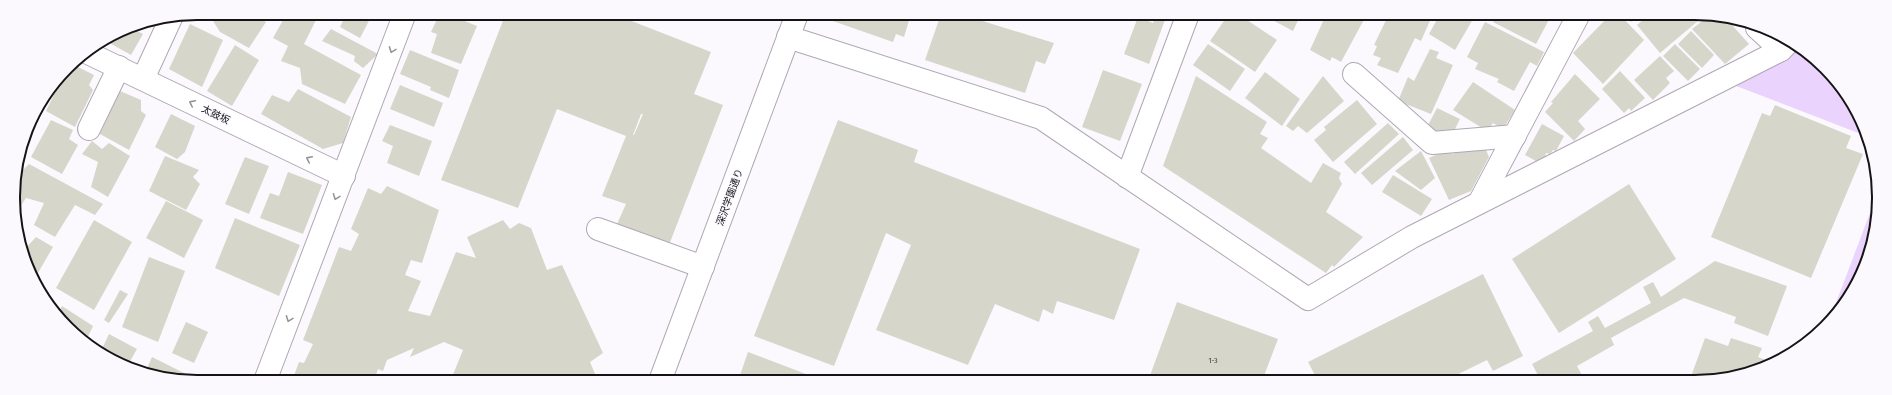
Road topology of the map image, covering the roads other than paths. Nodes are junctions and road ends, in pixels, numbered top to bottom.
1 (402, 20) edge
2 (1186, 20) edge
3 (1576, 20) edge
4 (169, 22) edge
5 (789, 22) edge
6 (1786, 45) edge
7 (92, 55) edge
8 (119, 67) junction
9 (1354, 74) dead end
10 (143, 80) junction
11 (89, 129) dead end
12 (1515, 136) junction
13 (344, 176) junction
14 (1128, 177) junction
15 (1480, 201) junction
16 (598, 229) dead end
17 (703, 267) junction
18 (267, 375) edge
19 (662, 375) edge

1 -> 13 street
2 - 14 street
3 - 12 street
4 - 10 street
5 - 14 street
5 - 17 street, 深沢学園通り
6 - 15 street
7 - 8 street, 太鼓坂
8 - 10 street, 太鼓坂
8 - 11 street
9 - 12 street
13 -> 10 street, 太鼓坂
12 - 15 street
13 -> 18 street
14 - 15 street
16 - 17 street
17 - 19 street, 深沢学園通り

